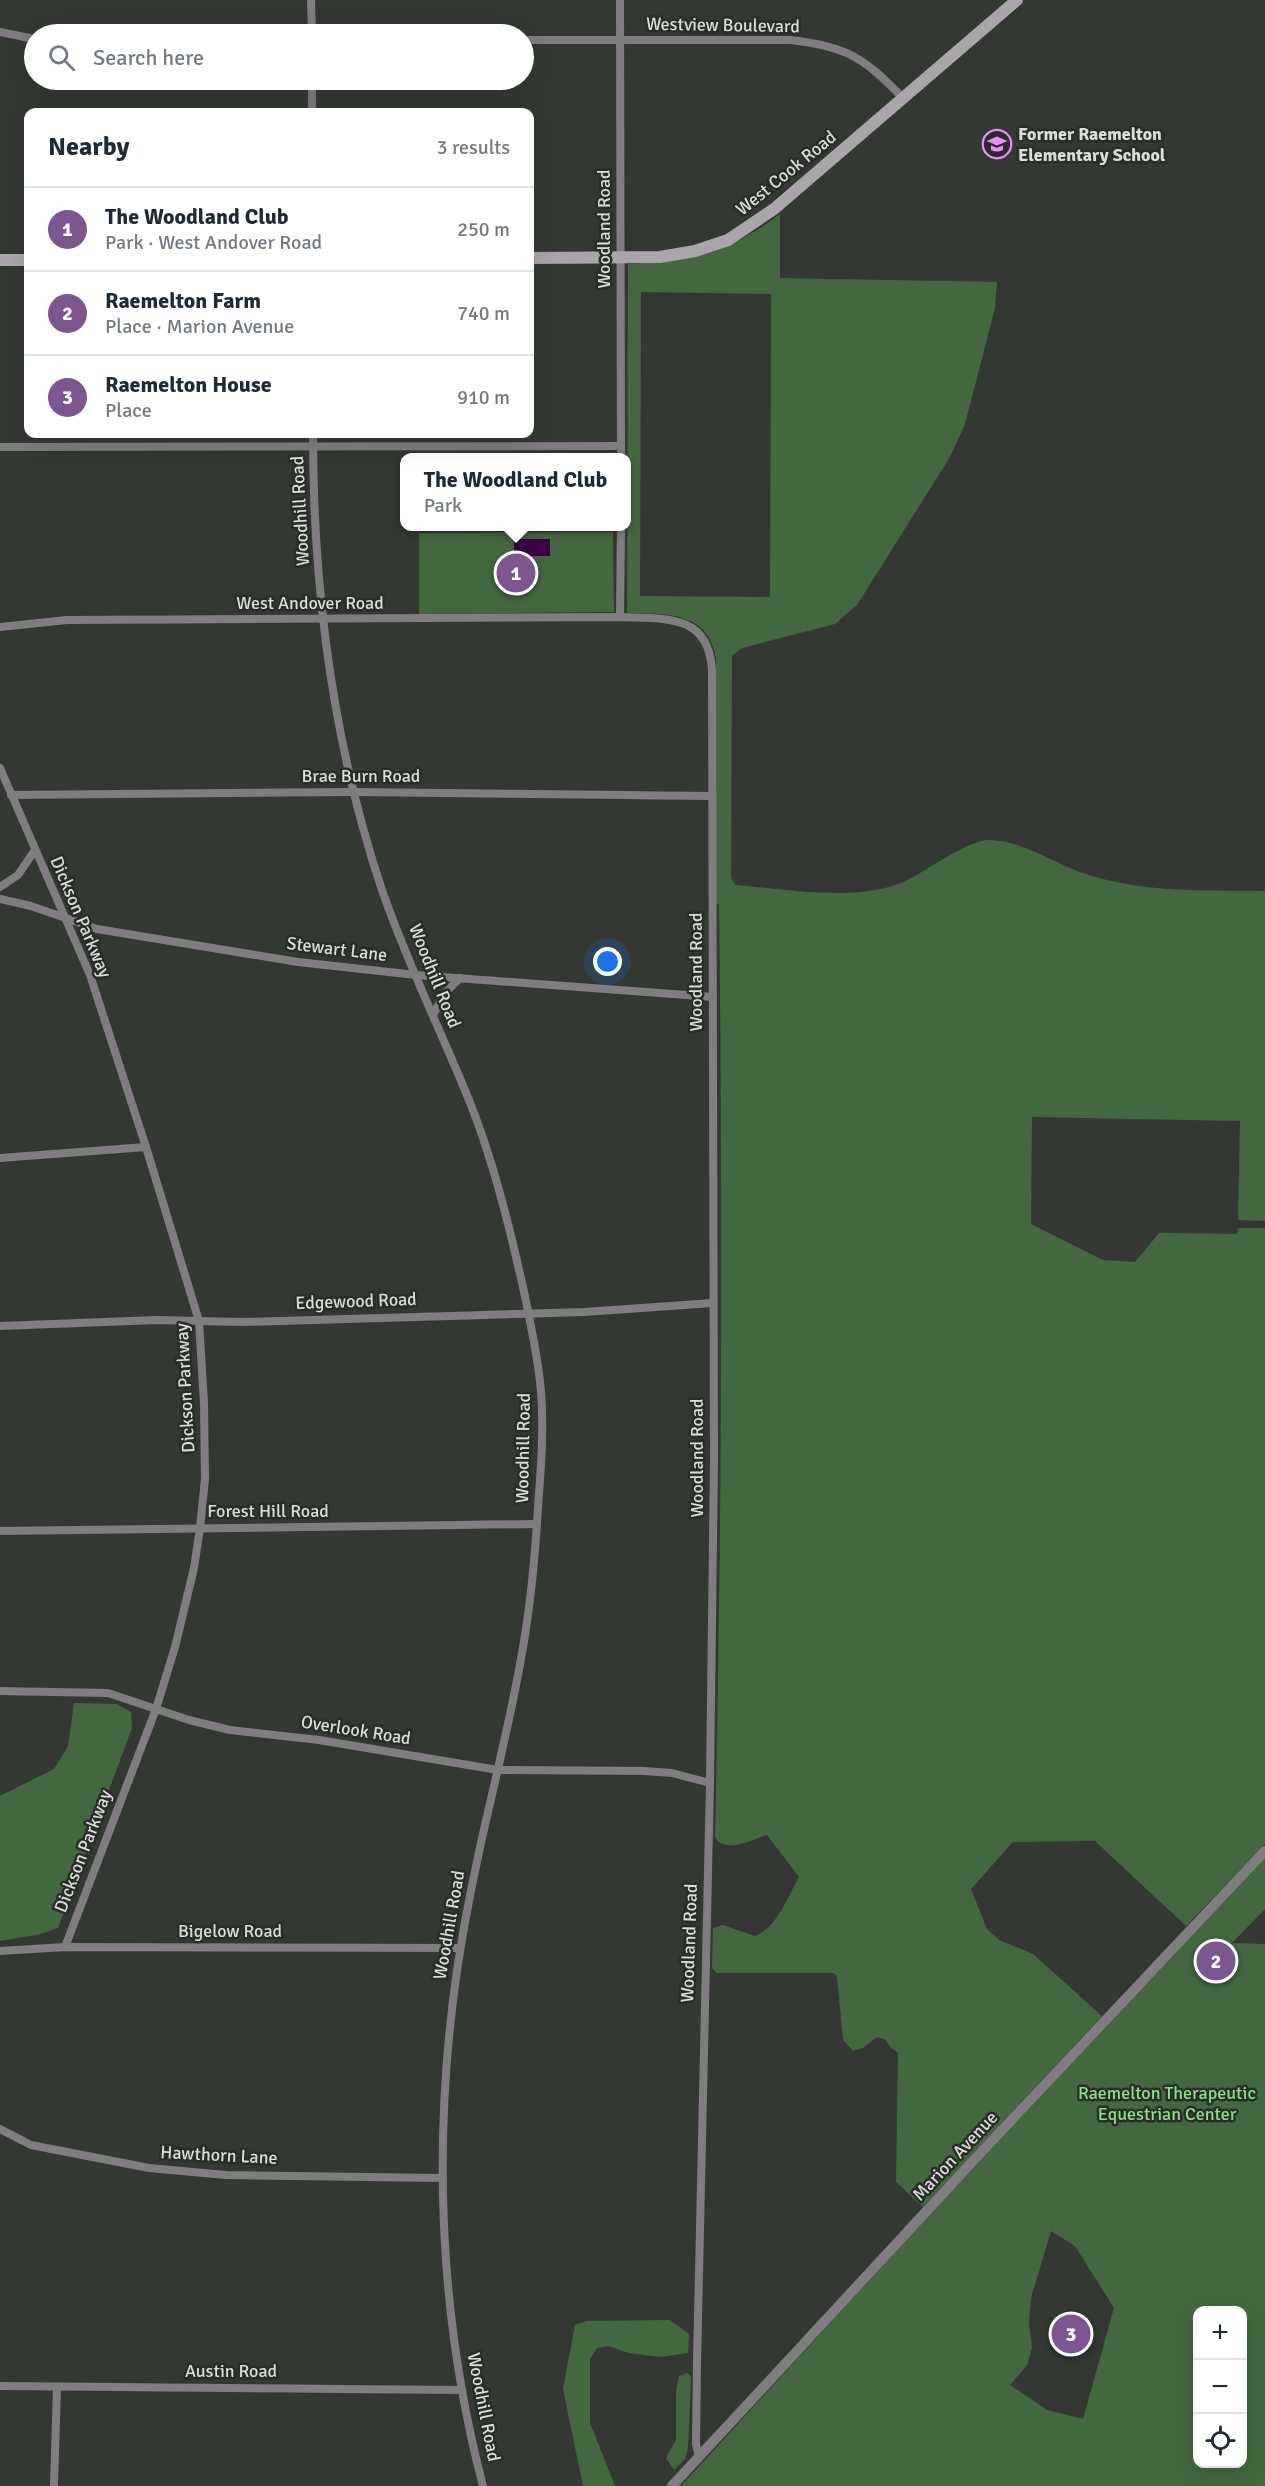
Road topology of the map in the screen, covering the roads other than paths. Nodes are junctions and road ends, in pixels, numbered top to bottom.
1 (311, 0) edge
2 (620, 0) edge
3 (1017, 0) edge
4 (312, 24) edge
5 (0, 32) edge
6 (24, 37) edge
7 (534, 40) edge
8 (620, 40) junction
9 (312, 90) edge
10 (903, 98) junction
11 (312, 108) edge
12 (534, 258) edge
13 (621, 258) junction
14 (0, 260) edge
15 (24, 260) edge
16 (313, 438) edge
17 (313, 446) junction
18 (621, 446) junction
19 (0, 447) edge
20 (621, 453) edge
21 (621, 531) edge
22 (620, 617) junction
23 (323, 620) junction
24 (0, 627) edge
25 (0, 768) edge
26 (354, 792) junction
27 (11, 795) junction
28 (711, 796) junction
29 (35, 850) junction
30 (0, 887) edge
31 (0, 899) edge
32 (67, 920) junction
33 (416, 975) junction
34 (460, 978) junction
35 (713, 997) junction
36 (433, 1015) junction
37 (146, 1147) junction
38 (0, 1158) edge
39 (713, 1303) junction
40 (528, 1312) junction
41 (199, 1321) junction
42 (0, 1326) edge
43 (537, 1524) junction
44 (200, 1528) junction
45 (0, 1531) edge
46 (0, 1691) edge
47 (156, 1709) junction
48 (498, 1770) junction
49 (710, 1783) junction
50 (1265, 1851) edge
51 (65, 1947) junction
52 (460, 1948) junction
53 (0, 1951) edge
54 (0, 2129) edge
55 (443, 2178) junction
56 (0, 2386) edge
57 (57, 2387) junction
58 (462, 2390) junction
59 (699, 2458) junction
60 (54, 2486) edge
61 (483, 2486) edge
62 (672, 2486) edge

1 - 4 street
2 - 8 street, Woodland Road
3 - 10 main road, West Cook Road
5 - 6 street
7 - 8 street, Westview Boulevard
8 - 10 street, Westview Boulevard
8 - 13 street, Woodland Road
9 - 11 street
10 - 13 main road, West Cook Road
12 - 13 main road, West Cook Road
13 - 18 street, Woodland Road
14 - 15 main road
16 - 17 street, Woodhill Road
17 - 18 street
17 - 19 street
17 - 23 street, Woodhill Road
18 - 20 street, Woodland Road
21 - 22 street
22 - 23 street, West Andover Road
22 - 28 street, Woodland Road
23 - 24 street, West Andover Road
23 - 26 street, Woodhill Road
25 - 27 street, Dickson Parkway
26 - 27 street, Brae Burn Road
26 - 28 street, Brae Burn Road
26 - 33 street, Woodhill Road
27 - 29 street, Dickson Parkway
28 - 35 street, Woodland Road
29 - 30 street
29 - 32 street, Dickson Parkway
31 - 32 street, Stewart Lane
32 - 33 street, Stewart Lane
32 - 37 street, Dickson Parkway
33 - 34 street, Stewart Lane
33 - 36 street, Woodhill Road
34 - 35 street, Stewart Lane
34 - 36 street
35 - 39 street, Woodland Road
36 - 40 street, Woodhill Road
37 - 38 street
37 - 41 street, Dickson Parkway
39 - 40 street, Edgewood Road
39 - 49 street, Woodland Road
40 - 41 street, Edgewood Road
40 - 43 street, Woodhill Road
41 - 42 street, Edgewood Road
41 - 44 street, Dickson Parkway
43 - 44 street, Forest Hill Road
43 - 48 street, Woodhill Road
44 - 45 street, Forest Hill Road
44 - 47 street, Dickson Parkway
46 - 47 street, Overlook Road
47 - 48 street, Overlook Road
47 - 51 street, Dickson Parkway
48 - 49 street, Overlook Road
48 - 52 street, Woodhill Road
49 - 59 street, Woodland Road
50 - 59 street, Marion Avenue
51 - 52 street, Bigelow Road
51 - 53 street, Bigelow Road
52 - 55 street, Woodhill Road
54 - 55 street, Hawthorn Lane
55 - 58 street, Woodhill Road
56 - 57 street, Austin Road
57 - 58 street, Austin Road
57 - 60 street
58 - 61 street, Woodhill Road
59 - 62 street, Marion Avenue

